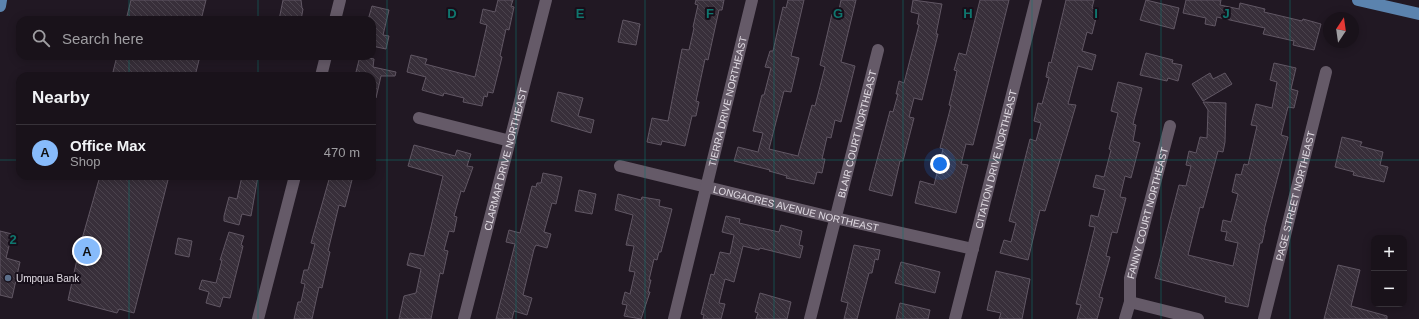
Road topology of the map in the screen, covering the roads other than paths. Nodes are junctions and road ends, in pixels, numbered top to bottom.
1 (2, 0) edge
2 (340, 0) edge
3 (546, 0) edge
4 (752, 0) edge
5 (1036, 0) edge
6 (1358, 0) edge
7 (0, 6) edge
8 (1419, 14) edge
9 (336, 16) edge
10 (878, 50) dead end
11 (325, 60) edge
12 (322, 72) edge
13 (1326, 72) dead end
14 (419, 118) dead end
15 (1170, 126) dead end
16 (510, 140) junction
17 (620, 166) dead end
18 (294, 180) edge
19 (708, 187) junction
20 (836, 218) junction
21 (973, 249) junction
22 (1130, 302) junction
23 (258, 319) edge
24 (464, 319) edge
25 (674, 319) edge
26 (810, 319) edge
27 (955, 319) edge
28 (1125, 319) edge
29 (1198, 319) edge
30 (1264, 319) edge

1 - 7 main road
2 - 9 street
3 - 16 street, CLARMAR DRIVE NORTHEAST
4 - 19 street, TIERRA DRIVE NORTHEAST
5 - 21 street, CITATION DRIVE NORTHEAST
6 - 8 main road
10 - 20 street, BLAIR COURT NORTHEAST
11 - 12 street
13 - 30 street, PAGE STREET NORTHEAST
14 - 16 street
15 - 22 street, FANNY COURT NORTHEAST
16 - 24 street, CLARMAR DRIVE NORTHEAST
17 - 19 street, LONGACRES AVENUE NORTHEAST
18 - 23 street
19 - 20 street, LONGACRES AVENUE NORTHEAST
19 - 25 street, TIERRA DRIVE NORTHEAST
20 - 21 street, LONGACRES AVENUE NORTHEAST
20 - 26 street, BLAIR COURT NORTHEAST
21 - 27 street, CITATION DRIVE NORTHEAST
22 - 28 street, FANNY COURT NORTHEAST
22 - 29 street

